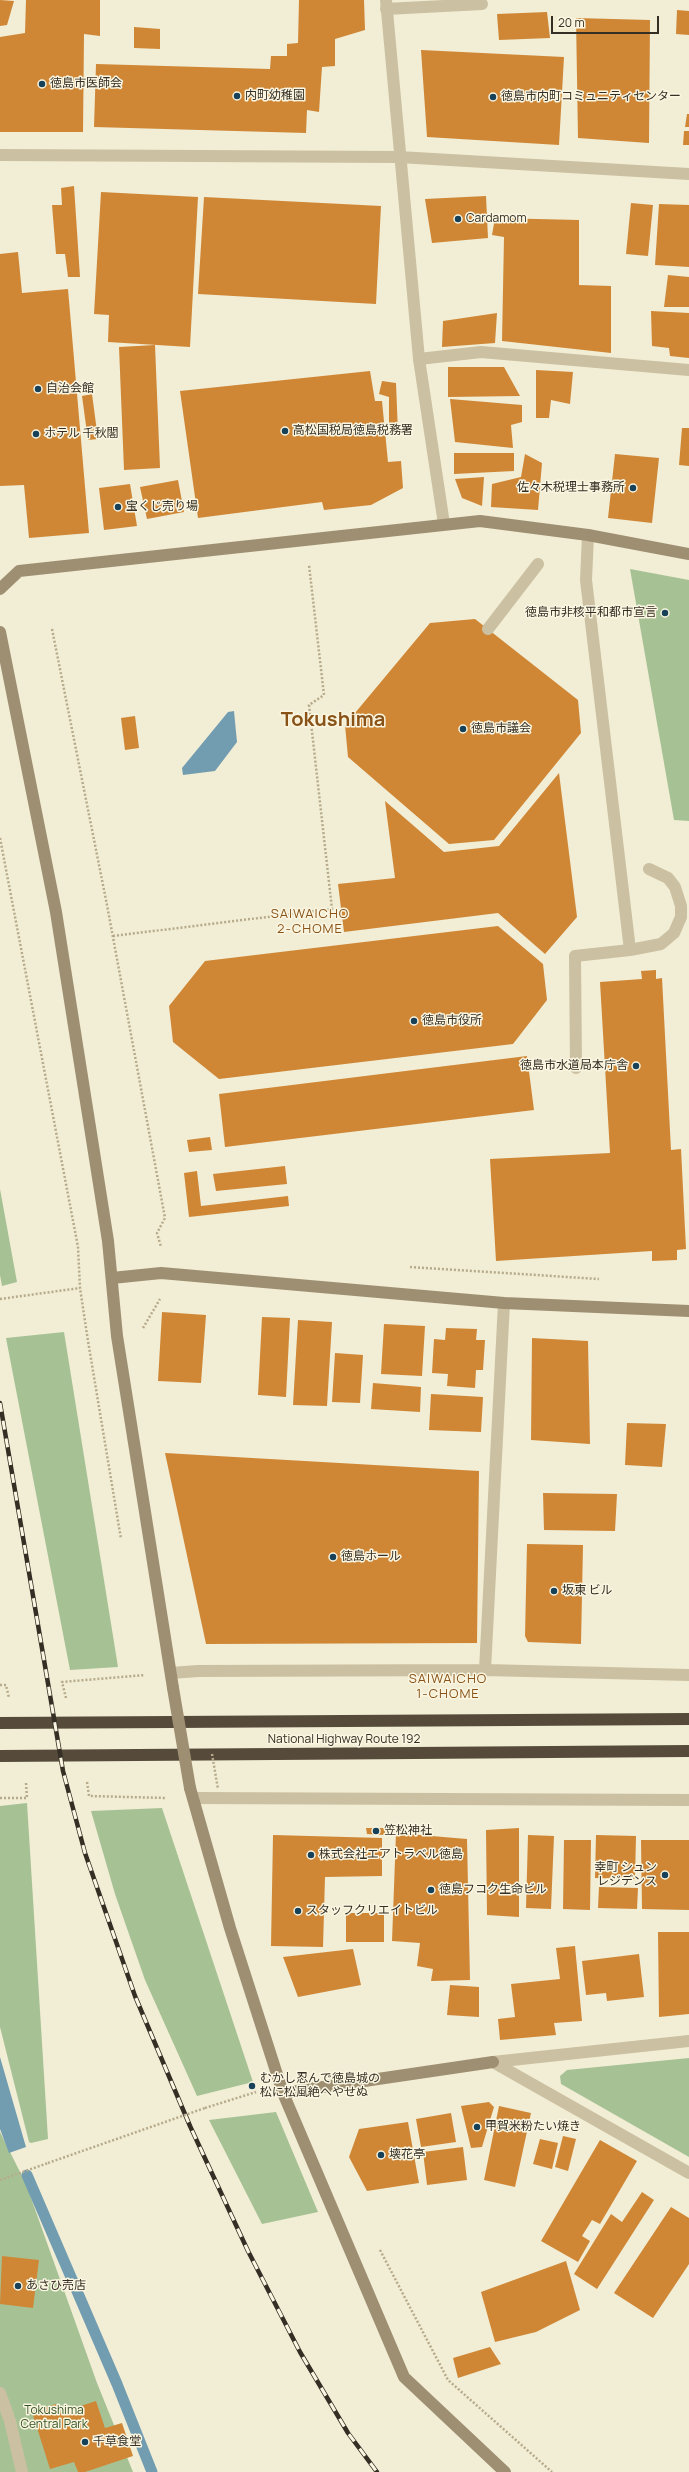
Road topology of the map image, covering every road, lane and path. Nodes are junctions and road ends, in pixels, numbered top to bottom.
1 (386, 4) edge
2 (482, 4) dead end
3 (0, 155) edge
4 (399, 157) junction
5 (689, 174) edge
6 (419, 359) junction
7 (689, 370) edge
8 (444, 524) junction
9 (588, 535) junction
10 (689, 554) edge
11 (308, 561) dead end
12 (538, 564) dead end
13 (0, 589) edge
14 (52, 629) dead end
15 (488, 629) dead end
16 (0, 632) edge
17 (0, 838) edge
18 (649, 869) dead end
19 (113, 936) junction
20 (630, 950) junction
21 (576, 1068) dead end
22 (162, 1251) dead end
23 (409, 1267) dead end
24 (112, 1278) junction
25 (604, 1280) dead end
26 (80, 1288) junction
27 (0, 1299) edge
28 (504, 1302) junction
29 (689, 1311) edge
30 (122, 1542) dead end
31 (144, 1669) dead end
32 (485, 1670) junction
33 (171, 1673) junction
34 (689, 1675) edge
35 (0, 1685) edge
36 (66, 1699) dead end
37 (10, 1701) dead end
38 (689, 1719) edge
39 (0, 1723) edge
40 (689, 1751) edge
41 (0, 1756) edge
42 (88, 1782) dead end
43 (26, 1783) dead end
44 (191, 1793) junction
45 (0, 1798) edge
46 (170, 1798) dead end
47 (689, 1800) edge
48 (689, 2041) edge
49 (493, 2062) junction
50 (255, 2092) dead end
51 (283, 2093) junction
52 (689, 2174) edge
53 (0, 2180) edge
54 (376, 2243) dead end
55 (0, 2393) edge
56 (22, 2472) edge
57 (505, 2472) edge
58 (552, 2472) edge

1 - 2 street
1 - 4 street
3 - 4 street
4 - 5 street
4 - 6 street
6 - 7 street
6 - 8 street
8 - 9 street
8 - 13 street
9 - 10 street
9 - 20 street
11 - 19 path
12 - 15 street
14 - 19 path
16 - 24 street
17 - 26 path
18 - 20 street
19 - 22 path
20 - 21 street
23 - 25 path
24 - 28 street
24 - 33 street
26 - 27 path
26 - 30 path
28 - 29 street
28 - 32 street
31 - 36 path
32 - 33 street
32 - 34 street
33 - 44 street, bridge
35 - 37 path
38 - 39 highway, National Highway Route 192
40 - 41 highway, National Highway Route 192
42 - 46 path
43 - 45 path
44 - 47 street
44 - 51 street
48 - 49 street
49 - 51 street
49 - 52 street
50 - 53 path, bridge
51 - 57 street
54 - 58 path
55 - 56 street

